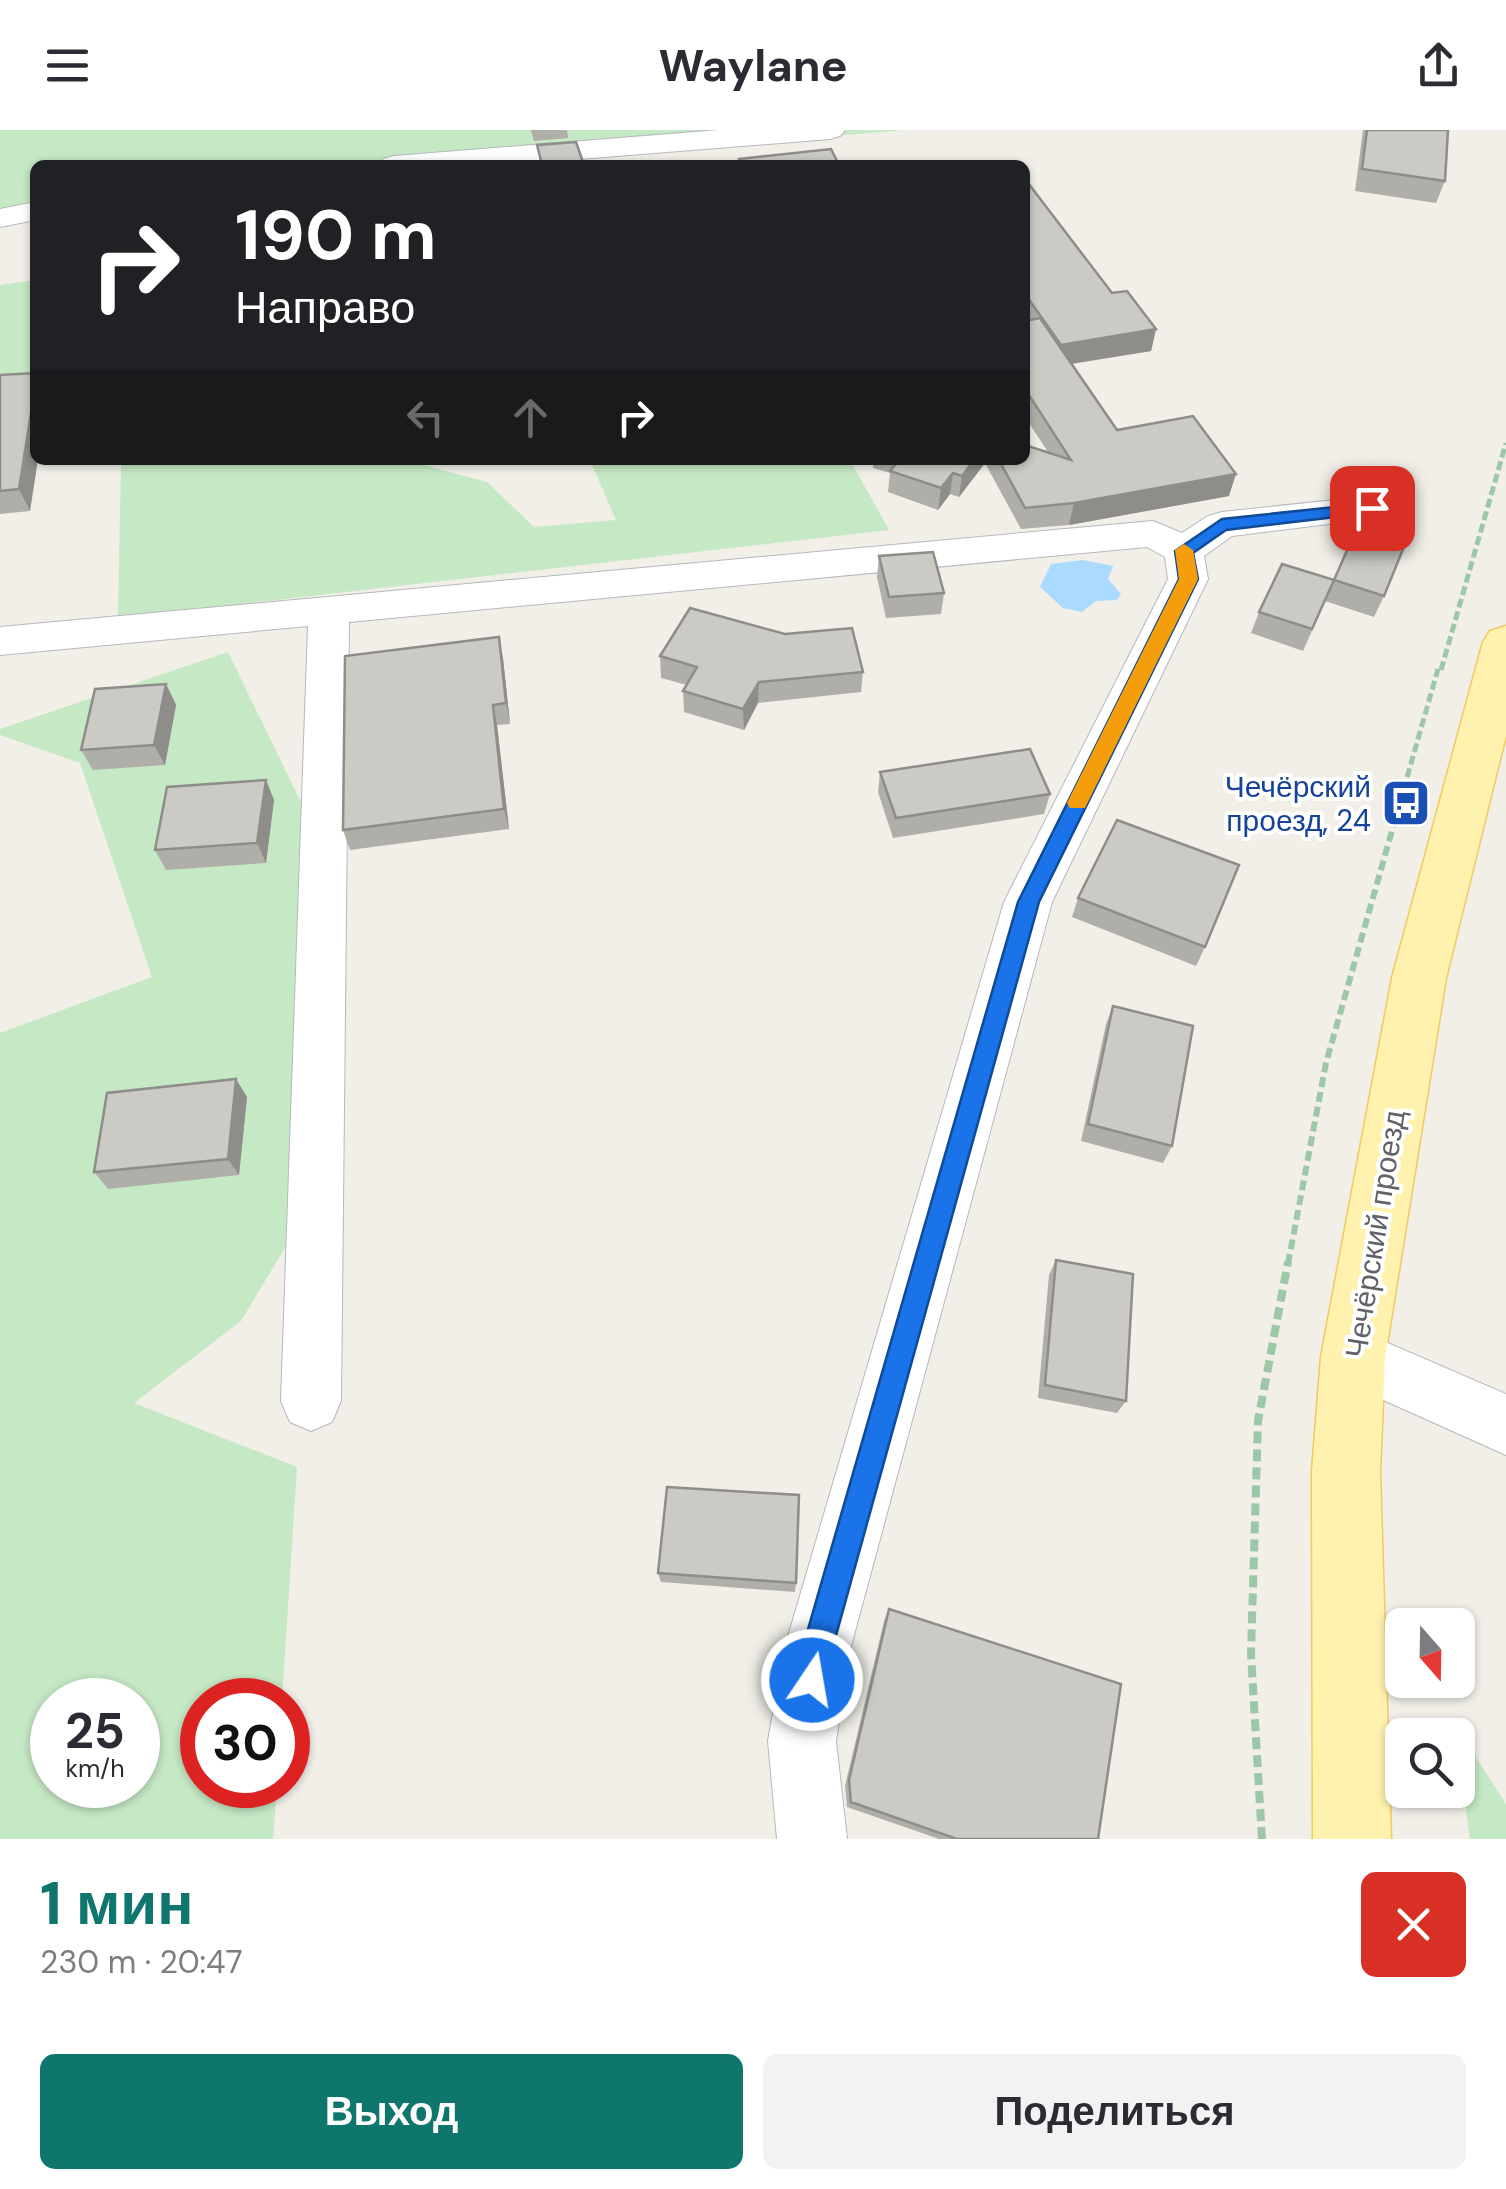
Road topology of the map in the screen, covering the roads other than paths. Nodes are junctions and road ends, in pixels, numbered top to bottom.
1 (830, 130) edge
2 (456, 160) edge
3 (30, 213) edge
4 (0, 218) edge
5 (1372, 508) dead end
6 (1184, 551) junction
7 (329, 610) junction
8 (0, 641) edge
9 (1484, 697) edge
10 (1353, 1357) junction
11 (311, 1402) dead end
12 (1506, 1425) edge
13 (812, 1839) edge
14 (1352, 1839) edge

1 - 2 street
3 - 4 street
5 - 6 street
6 - 7 street
6 - 13 street
7 - 8 street
7 - 11 street
9 - 10 main road, Чечёрский проезд
10 - 12 street
10 - 14 main road, Чечёрский проезд

